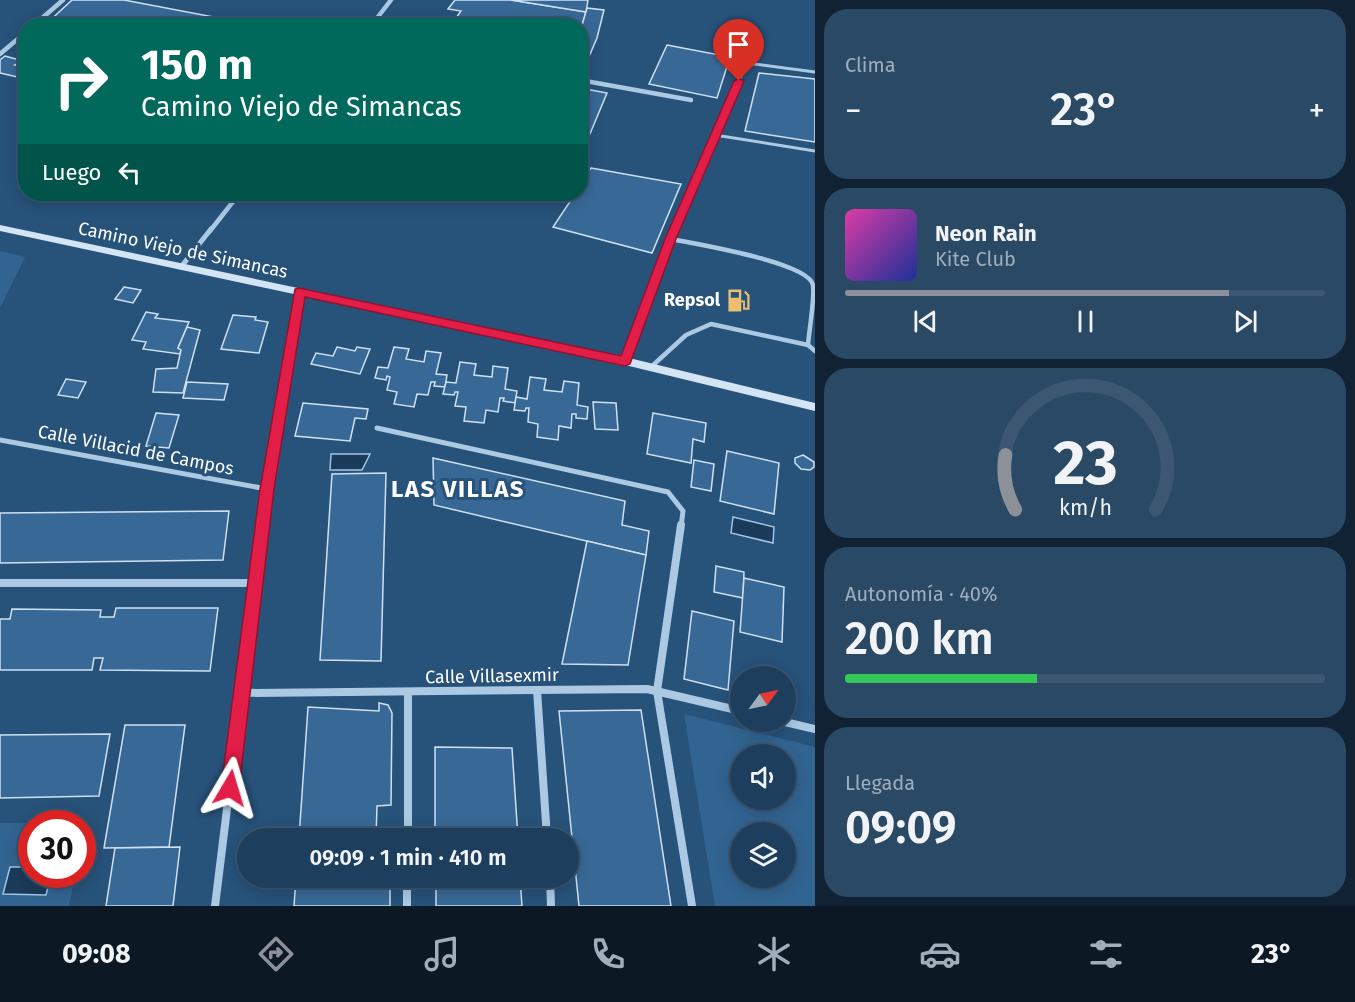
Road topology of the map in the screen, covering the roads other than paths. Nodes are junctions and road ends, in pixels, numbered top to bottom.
1 (63, 0) edge
2 (392, 0) edge
3 (42, 18) edge
4 (377, 18) edge
5 (18, 39) edge
6 (0, 54) edge
7 (815, 72) edge
8 (588, 81) edge
9 (691, 100) dead end
10 (715, 135) junction
11 (815, 151) edge
12 (233, 201) edge
13 (0, 228) edge
14 (671, 239) junction
15 (181, 267) junction
16 (299, 292) junction
17 (808, 345) junction
18 (815, 351) edge
19 (625, 361) junction
20 (651, 367) junction
21 (815, 407) edge
22 (377, 428) dead end
23 (0, 440) edge
24 (267, 489) junction
25 (0, 583) edge
26 (255, 583) junction
27 (537, 690) junction
28 (657, 691) junction
29 (408, 692) junction
30 (242, 693) junction
31 (730, 708) edge
32 (796, 725) edge
33 (815, 729) edge
34 (408, 828) edge
35 (546, 828) edge
36 (407, 888) edge
37 (550, 888) edge
38 (215, 906) edge
39 (407, 906) edge
40 (551, 906) edge
41 (692, 906) edge

1 - 3 street
2 - 4 street
5 - 6 street
7 - 10 lane
8 - 9 street
10 - 11 lane
10 - 14 lane
12 - 15 street
13 - 15 main road, Camino Viejo de Simancas
14 - 17 lane
14 - 19 lane
15 - 16 main road, Camino Viejo de Simancas
16 - 19 main road, Camino Viejo de Simancas
16 - 24 street
17 - 18 lane
17 - 20 lane
19 - 20 main road, Camino Viejo de Simancas
20 - 21 main road, Camino Viejo de Simancas
22 - 28 street
23 - 24 street, Calle Villacid de Campos
24 - 26 street
25 - 26 street
26 - 30 street
27 - 28 street, Calle Villasexmir
27 - 29 street, Calle Villasexmir
27 - 35 street
28 - 31 street, Calle Villasexmir
28 - 41 street
29 - 30 street, Calle Villasexmir
29 - 34 street
30 - 38 street
32 - 33 street
36 - 39 street
37 - 40 street

